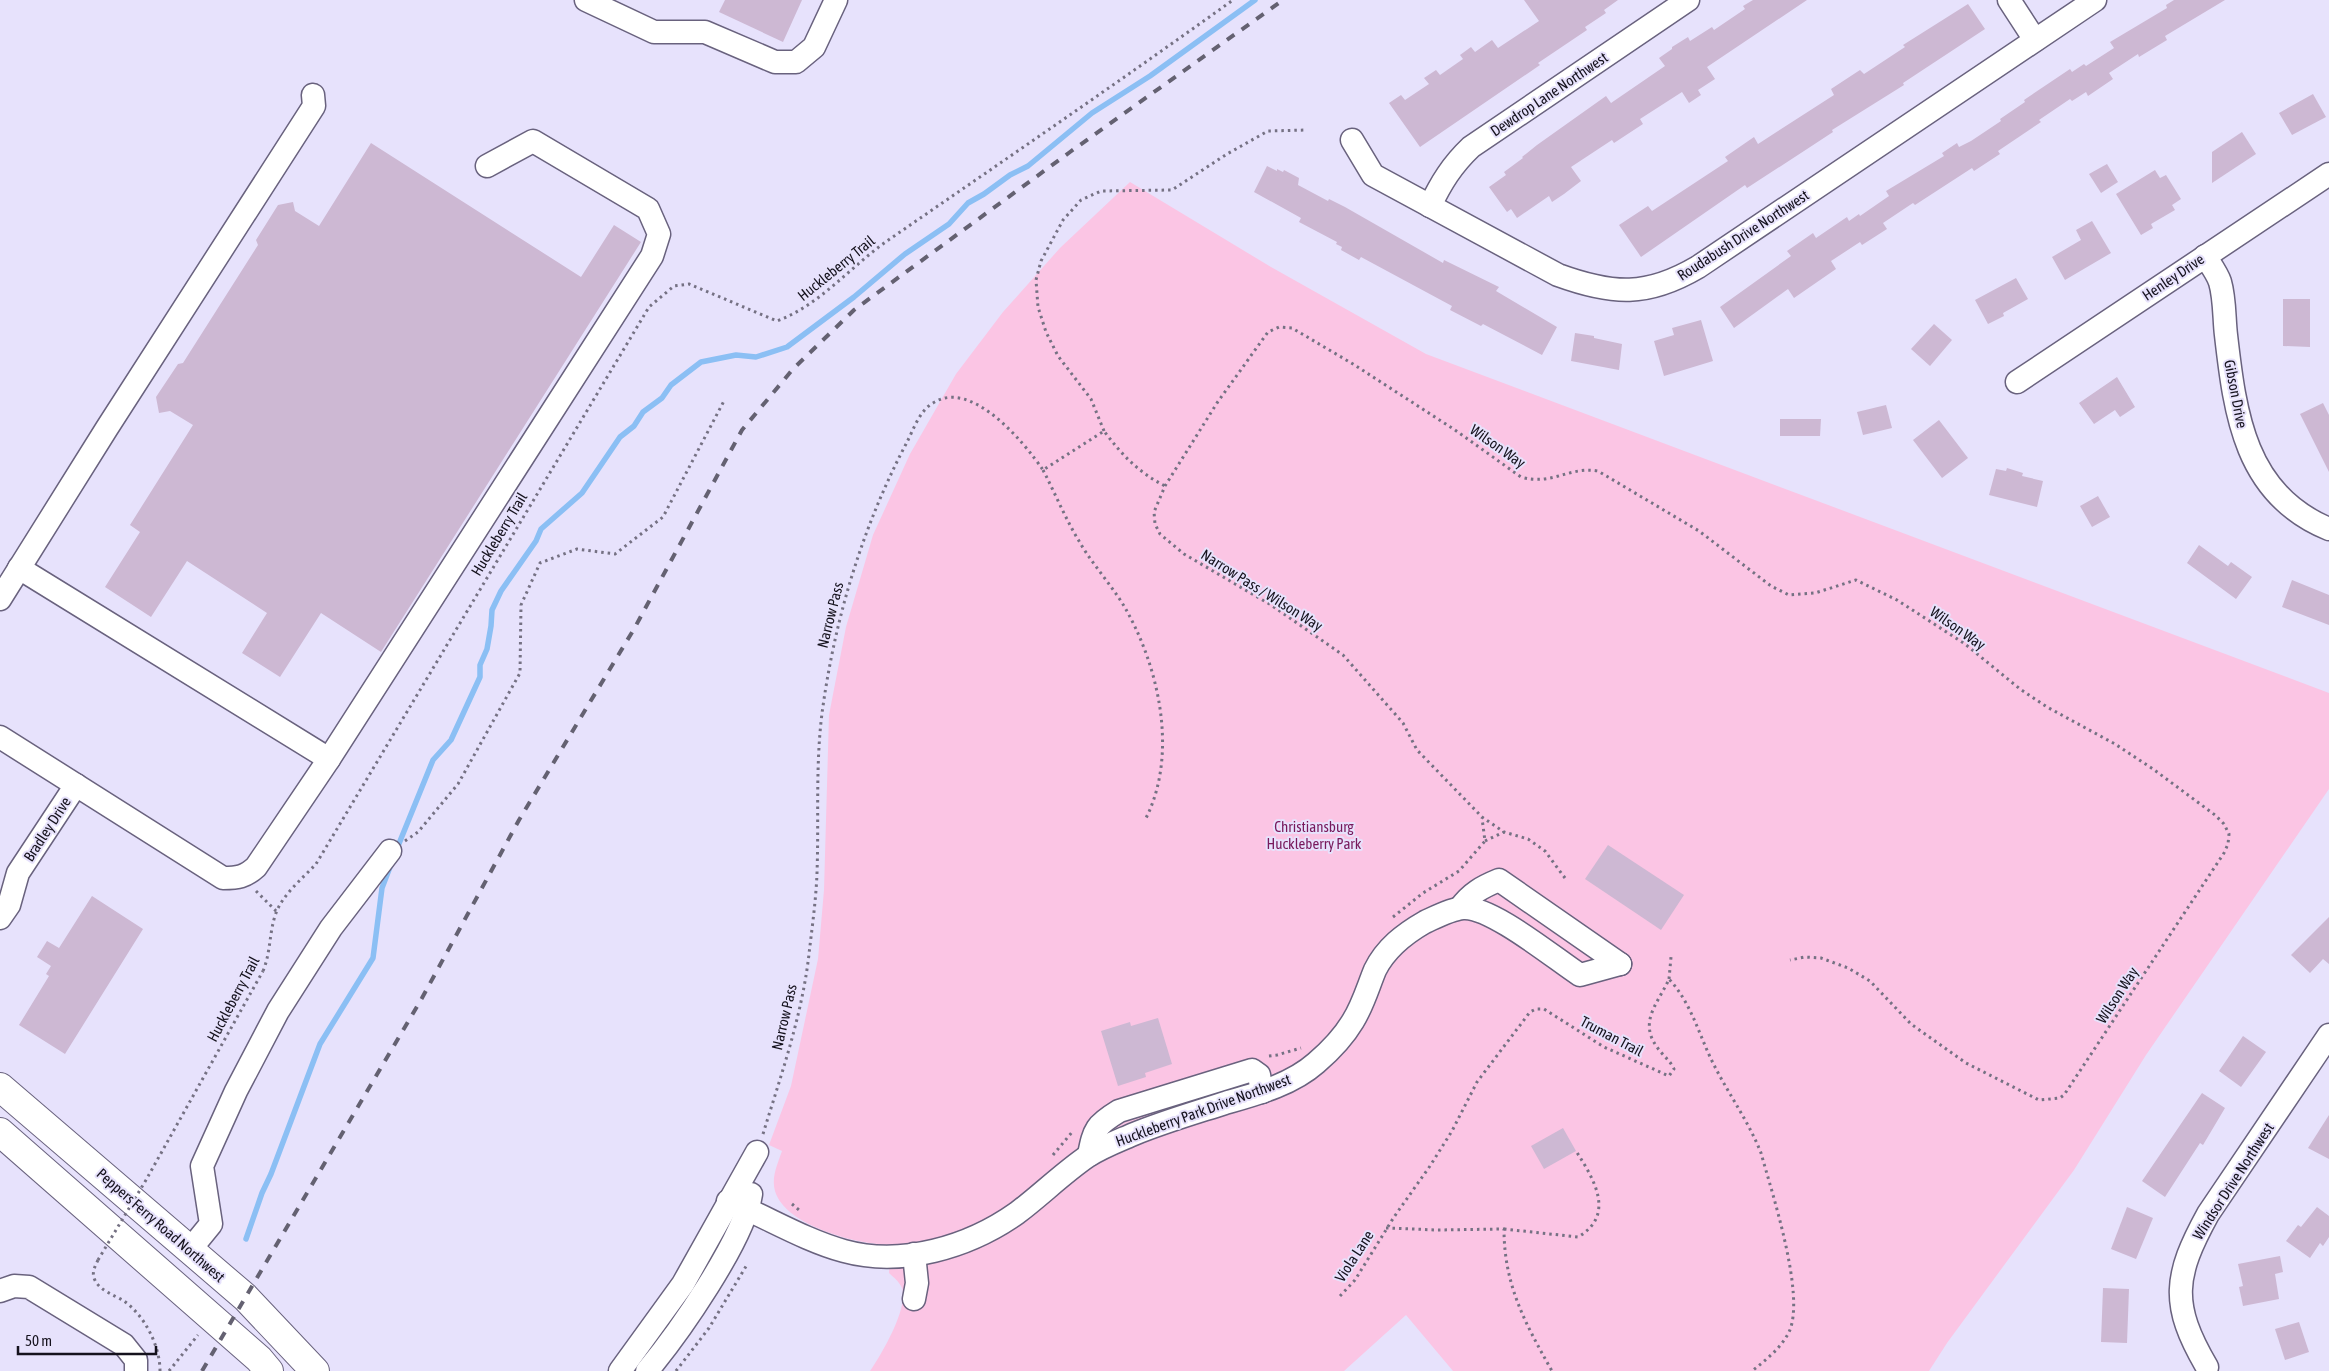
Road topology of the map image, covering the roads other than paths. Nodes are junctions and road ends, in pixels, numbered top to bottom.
1 (586, 0) edge
2 (836, 0) edge
3 (1688, 0) edge
4 (2009, 0) edge
5 (2095, 0) edge
6 (2035, 40) junction
7 (313, 95) dead end
8 (1352, 140) dead end
9 (487, 166) dead end
10 (2329, 174) edge
11 (1430, 206) junction
12 (2205, 256) junction
13 (2017, 382) dead end
14 (2329, 529) edge
15 (19, 568) junction
16 (0, 598) edge
17 (0, 737) edge
18 (329, 759) junction
19 (76, 785) junction
20 (390, 851) road end
21 (18, 872) junction
22 (0, 886) edge
23 (1460, 908) junction
24 (0, 918) edge
25 (2329, 1036) edge
26 (0, 1087) edge
27 (0, 1132) edge
28 (738, 1205) junction
29 (189, 1251) junction
30 (914, 1254) junction
31 (0, 1291) edge
32 (914, 1299) dead end
33 (2207, 1366) dead end
34 (260, 1367) edge
35 (136, 1371) edge
36 (314, 1371) edge
37 (620, 1371) edge
38 (647, 1371) edge

1 - 2 street
3 - 11 street, Dewdrop Lane Northwest
4 - 6 street
5 - 6 street, Roudabush Drive Northwest
6 - 11 street, Roudabush Drive Northwest
7 - 15 street
8 - 11 street, Roudabush Drive Northwest
9 - 18 street
10 - 12 street, Henley Drive
12 - 13 street, Henley Drive
12 - 14 street, Gibson Drive
15 - 16 street
15 - 18 street
17 - 19 street
18 - 19 street
19 - 21 street, Bradley Drive
20 - 29 street
21 - 22 street, Bradley Drive
21 - 24 street, Bradley Drive
23 - 23 street, Huckleberry Park Drive Northwest
23 - 30 street, Huckleberry Park Drive Northwest
25 - 33 street, Windsor Drive Northwest
26 - 29 main road, Peppers Ferry Road Northwest
27 - 34 main road
28 - 30 street, Huckleberry Park Drive Northwest
28 - 37 street
28 - 38 street
29 - 36 main road, Peppers Ferry Road Northwest
30 - 32 street
31 - 35 street

